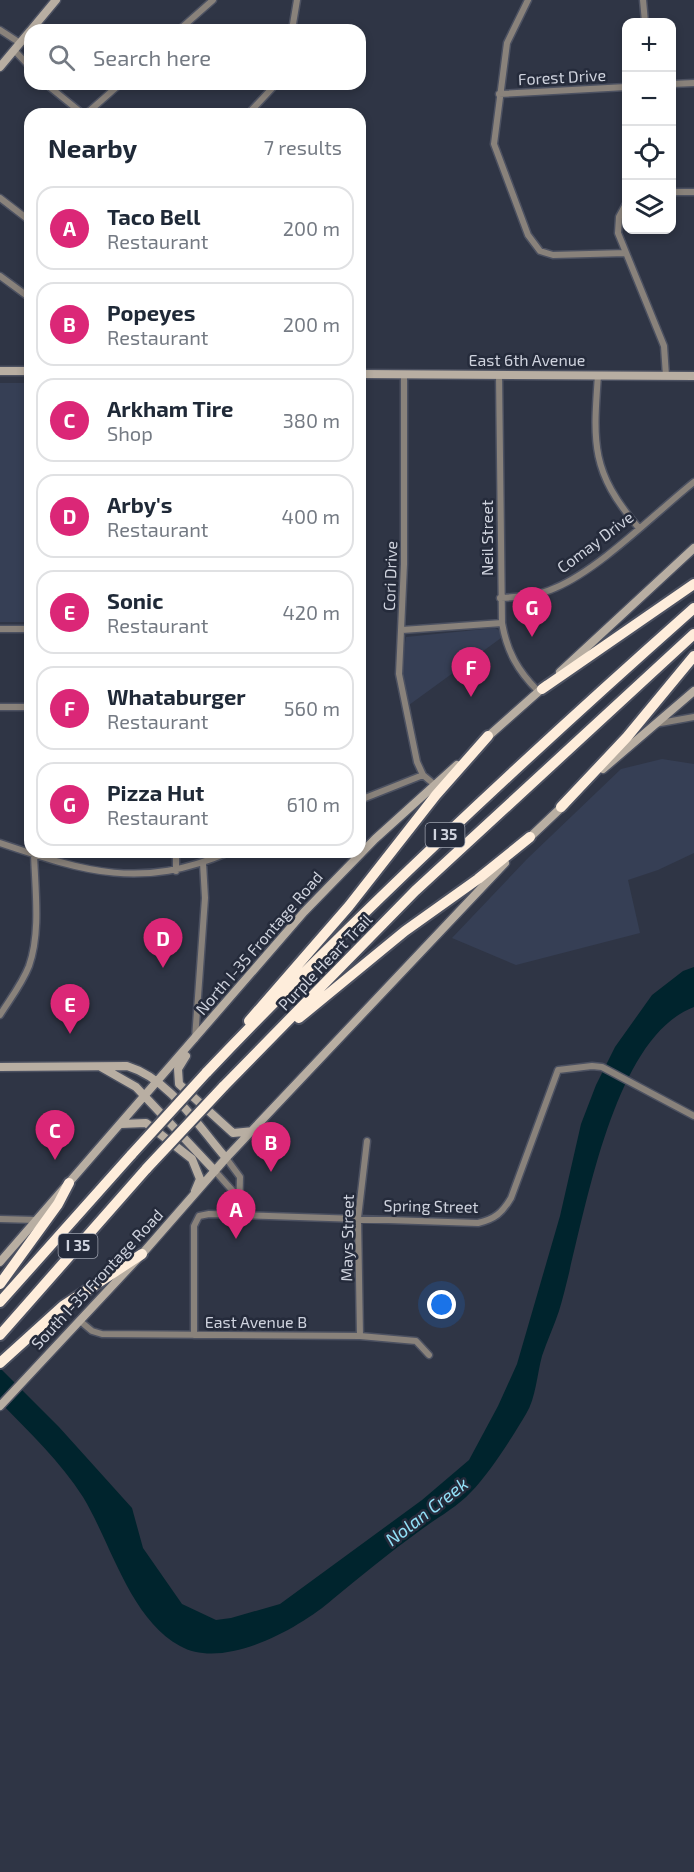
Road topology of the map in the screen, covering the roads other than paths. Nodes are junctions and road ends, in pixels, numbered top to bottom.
1 (56, 0) edge
2 (213, 0) edge
3 (297, 0) edge
4 (528, 0) edge
5 (643, 0) edge
6 (645, 18) edge
7 (37, 24) edge
8 (186, 24) edge
9 (293, 24) edge
10 (0, 30) edge
11 (24, 39) edge
12 (21, 43) junction
13 (14, 50) junction
14 (24, 61) edge
15 (0, 67) edge
16 (694, 83) edge
17 (676, 84) edge
18 (622, 87) edge
19 (54, 90) edge
20 (113, 90) edge
21 (270, 90) edge
22 (499, 94) junction
23 (77, 108) edge
24 (92, 108) edge
25 (254, 108) edge
26 (676, 191) edge
27 (694, 192) edge
28 (0, 198) edge
29 (24, 216) edge
30 (622, 216) edge
31 (626, 253) junction
32 (0, 276) edge
33 (24, 294) edge
34 (0, 371) edge
35 (24, 372) edge
36 (366, 374) edge
37 (404, 374) junction
38 (499, 375) junction
39 (598, 375) junction
40 (666, 376) junction
41 (694, 376) edge
42 (694, 482) edge
43 (638, 527) junction
44 (694, 548) edge
45 (694, 584) edge
46 (501, 598) junction
47 (694, 608) edge
48 (502, 624) junction
49 (0, 628) edge
50 (24, 629) edge
51 (402, 630) junction
52 (694, 634) edge
53 (694, 656) edge
54 (540, 690) junction
55 (694, 691) edge
56 (0, 706) edge
57 (24, 707) edge
58 (694, 717) edge
59 (651, 725) junction
60 (488, 736) junction
61 (423, 776) junction
62 (435, 785) junction
63 (366, 798) edge
64 (561, 807) junction
65 (530, 837) junction
66 (0, 843) edge
67 (366, 849) edge
68 (24, 850) edge
69 (34, 858) edge
70 (50, 858) edge
71 (176, 858) edge
72 (215, 858) edge
73 (356, 858) edge
74 (203, 863) junction
75 (176, 871) junction
76 (3, 1004) edge
77 (0, 1015) edge
78 (195, 1040) junction
79 (230, 1048) junction
80 (254, 1055) junction
81 (0, 1067) edge
82 (101, 1067) junction
83 (159, 1081) junction
84 (146, 1096) junction
85 (694, 1116) edge
86 (121, 1124) junction
87 (254, 1131) junction
88 (366, 1141) dead end
89 (226, 1158) junction
90 (215, 1171) junction
91 (69, 1183) junction
92 (239, 1198) junction
93 (181, 1211) junction
94 (239, 1214) junction
95 (358, 1218) junction
96 (0, 1219) edge
97 (36, 1220) junction
98 (142, 1254) junction
99 (0, 1262) edge
100 (0, 1284) edge
101 (0, 1302) edge
102 (80, 1321) junction
103 (0, 1335) edge
104 (194, 1335) junction
105 (360, 1336) junction
106 (429, 1355) dead end
107 (0, 1363) edge
108 (0, 1406) edge

1 - 7 main road
2 - 8 street
3 - 9 street
4 - 22 street
5 - 6 street
10 - 12 street
11 - 12 main road
12 - 13 main road
13 - 14 street
13 - 15 main road
16 - 17 street
18 - 22 street, Forest Drive
19 - 23 street
20 - 24 street
21 - 25 street
22 - 31 street
26 - 27 street
28 - 29 street
30 - 31 street
31 - 40 street
32 - 33 street
34 - 35 main road
36 - 37 main road, East 6th Avenue
37 - 38 main road, East 6th Avenue
37 - 51 street, Cori Drive
38 - 39 main road, East 6th Avenue
38 - 46 street, Neil Street
39 - 40 main road, East 6th Avenue
39 - 43 street
40 - 41 main road, East 6th Avenue
42 - 43 street, Comay Drive
43 - 46 street, Comay Drive
44 - 54 main road, North I-35 Frontage Road
45 - 54 highway
46 - 48 street, Neil Street
47 - 79 highway, Purple Heart Trail / I 35
48 - 51 street
48 - 54 street, Neil Street
49 - 50 street
51 - 61 street, Cori Drive
52 - 80 highway, Purple Heart Trail / I 35
53 - 64 highway
54 - 60 main road, North I-35 Frontage Road
55 - 59 main road
56 - 57 street
58 - 59 street
59 - 64 main road
60 - 62 main road, North I-35 Frontage Road
60 - 79 highway
61 - 62 street
61 - 63 street
62 - 67 main road, North I-35 Frontage Road
64 - 65 main road
65 - 80 highway
65 - 87 main road
66 - 68 street
69 - 76 street
70 - 75 street
71 - 75 street
72 - 74 street
73 - 78 main road, North I-35 Frontage Road
74 - 75 street
74 - 78 street
76 - 77 street
78 - 83 main road, North I-35 Frontage Road
78 - 87 main road
79 - 101 highway, Purple Heart Trail / I 35, bridge
80 - 103 highway, Purple Heart Trail / I 35, bridge
81 - 82 main road
82 - 83 main road
82 - 84 main road
83 - 84 main road, North I-35 Frontage Road
83 - 89 main road
84 - 86 main road
84 - 90 main road
85 - 95 street, Spring Street
86 - 91 main road
86 - 93 main road
87 - 89 main road
88 - 95 street, Mays Street
89 - 90 main road
89 - 92 street
90 - 92 street
90 - 93 main road, South I-35 Frontage Road
91 - 97 main road
91 - 100 highway
92 - 94 street
93 - 98 main road, South I-35 Frontage Road
94 - 95 street, Spring Street
94 - 104 street, Spring Street
95 - 105 street, Mays Street
96 - 97 street
97 - 99 main road
98 - 102 main road, South I-35 Frontage Road
98 - 107 highway
102 - 104 street, East Avenue B
102 - 108 main road, South I-35 Frontage Road
104 - 105 street, East Avenue B
105 - 106 street, East Avenue B

